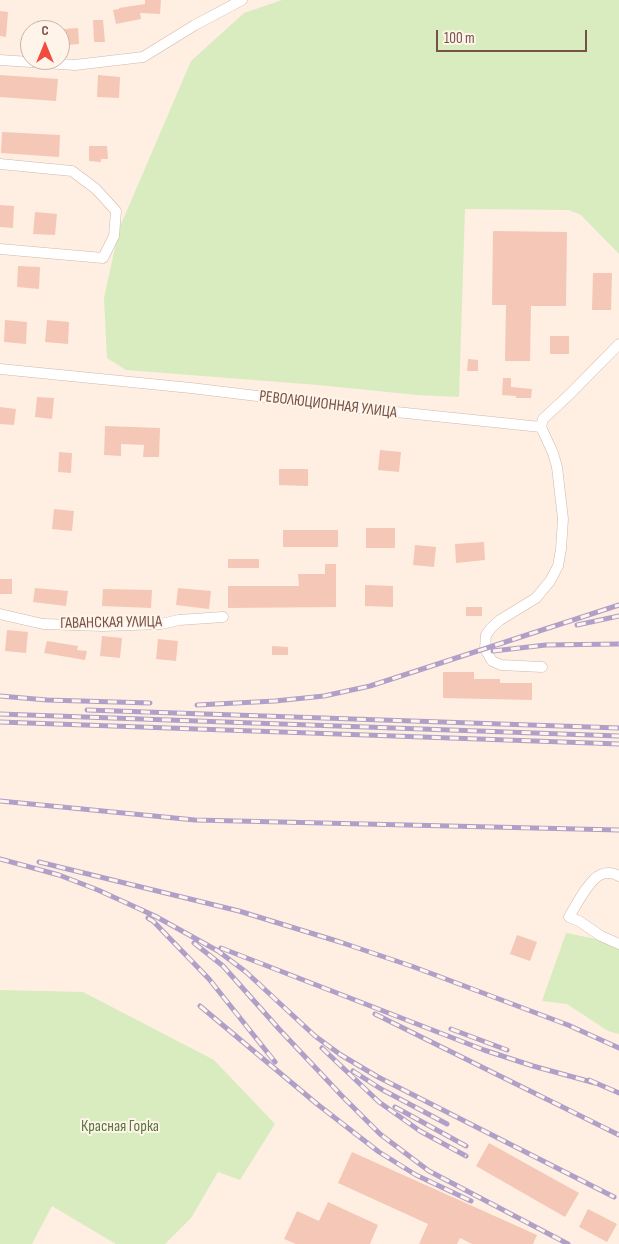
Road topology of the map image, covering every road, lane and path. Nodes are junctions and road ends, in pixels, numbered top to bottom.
1 (242, 0) edge
2 (0, 60) edge
3 (0, 164) edge
4 (0, 249) edge
5 (619, 344) edge
6 (0, 369) edge
7 (541, 427) junction
8 (0, 614) edge
9 (223, 617) dead end
10 (542, 667) dead end
11 (619, 876) edge
12 (619, 944) edge

1 - 2 street
3 - 4 street
5 - 7 street
6 - 7 street, РЕВОЛЮЦИОННАЯ УЛИЦА
7 - 10 street
8 - 9 street, ГАВАНСКАЯ УЛИЦА
11 - 12 street

